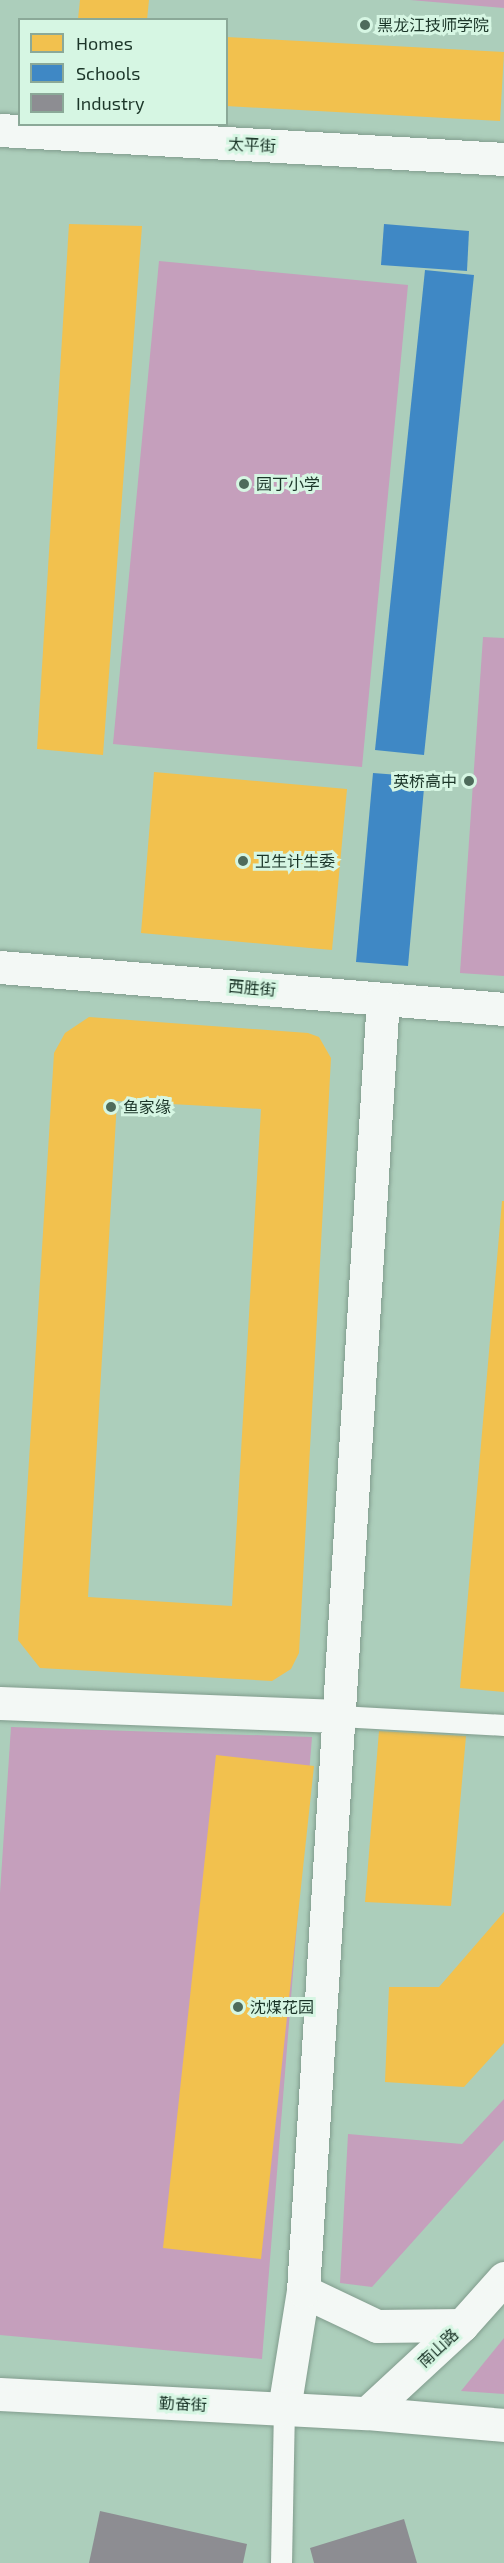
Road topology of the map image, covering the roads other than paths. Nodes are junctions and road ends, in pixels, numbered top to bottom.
1 (0, 130) edge
2 (504, 159) edge
3 (0, 968) edge
4 (383, 999) junction
5 (504, 1009) edge
6 (0, 1703) edge
7 (339, 1716) junction
8 (504, 1725) edge
9 (504, 2278) edge
10 (303, 2291) junction
11 (462, 2325) junction
12 (0, 2394) edge
13 (284, 2409) junction
14 (367, 2413) junction
15 (504, 2425) edge
16 (281, 2563) edge

1 - 2 street, 太平街
3 - 4 street, 西胜街
4 - 5 street, 西胜街
4 - 7 street
6 - 7 street
7 - 8 lane
7 - 10 street
9 - 11 street, 南山路
10 - 11 street
10 - 13 street
11 - 14 street, 南山路
12 - 13 street, 勤奋街
13 - 14 street, 勤奋街
13 - 16 lane
14 - 15 street, 勤奋街

